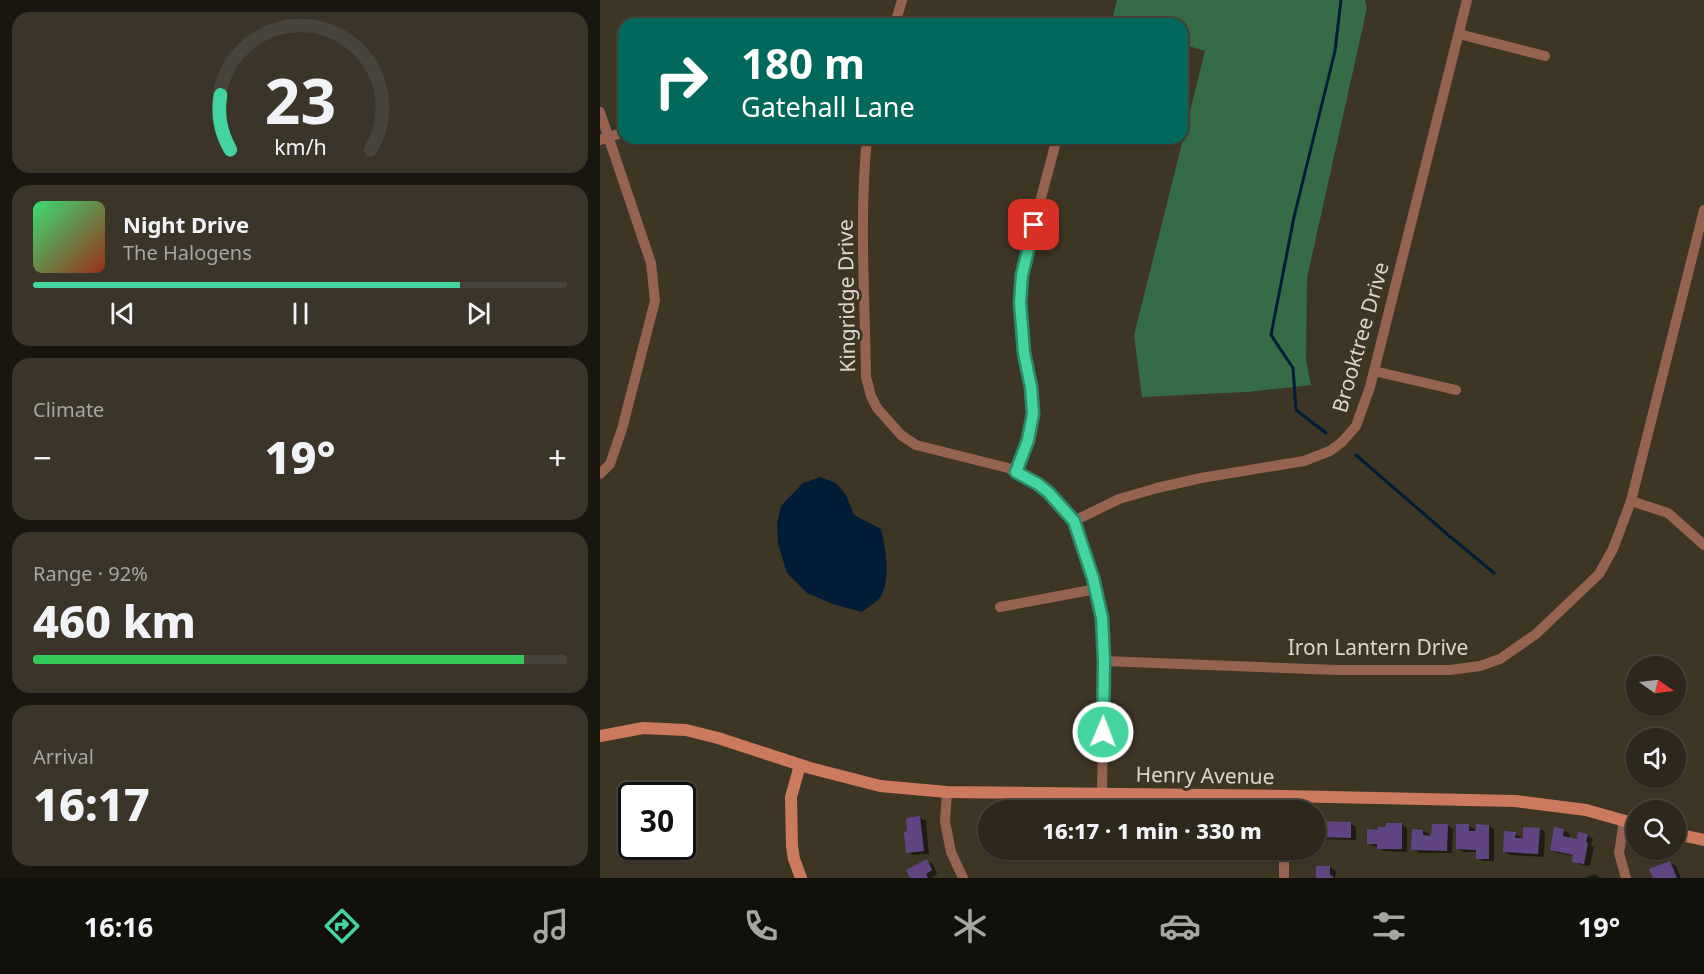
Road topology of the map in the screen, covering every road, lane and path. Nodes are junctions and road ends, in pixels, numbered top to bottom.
1 (902, 0) edge
2 (1467, 0) edge
3 (897, 18) edge
4 (1459, 34) junction
5 (1545, 56) dead end
6 (600, 112) edge
7 (604, 139) edge
8 (867, 144) edge
9 (1055, 144) edge
10 (1704, 210) edge
11 (1702, 226) edge
12 (1374, 371) junction
13 (1455, 390) dead end
14 (1016, 472) junction
15 (600, 474) edge
16 (1631, 501) junction
17 (1074, 521) junction
18 (1704, 545) edge
19 (1096, 589) junction
20 (1000, 607) dead end
21 (1104, 661) junction
22 (600, 736) edge
23 (800, 765) junction
24 (947, 792) junction
25 (1102, 794) junction
26 (1284, 796) junction
27 (1284, 800) edge
28 (1626, 822) edge
29 (1626, 834) edge
30 (1686, 836) edge
31 (1704, 840) edge
32 (1284, 860) edge
33 (800, 877) edge
34 (963, 878) edge
35 (1284, 878) edge
36 (1626, 878) edge

1 - 3 street
2 - 4 street, Brooktree Drive
4 - 5 street
4 - 12 street, Brooktree Drive
6 - 7 street
7 - 15 street
8 - 14 street, Kingridge Drive
9 - 14 street
10 - 11 street, Iron Lantern Drive
11 - 16 street, Iron Lantern Drive
12 - 13 street
12 - 17 street, Brooktree Drive
14 - 17 street, Kingridge Drive
16 - 18 street
16 - 21 street, Iron Lantern Drive
17 - 19 street, Kingridge Drive
19 - 20 street
19 - 21 street, Kingridge Drive
21 - 25 street, Kingridge Drive
22 - 23 street, Henry Avenue
23 - 24 street, Henry Avenue
23 - 33 street
24 - 25 street, Henry Avenue
24 - 34 street
25 - 26 street, Henry Avenue
26 - 27 street
26 - 28 street, Henry Avenue
29 - 36 street
30 - 31 street
32 - 35 street

